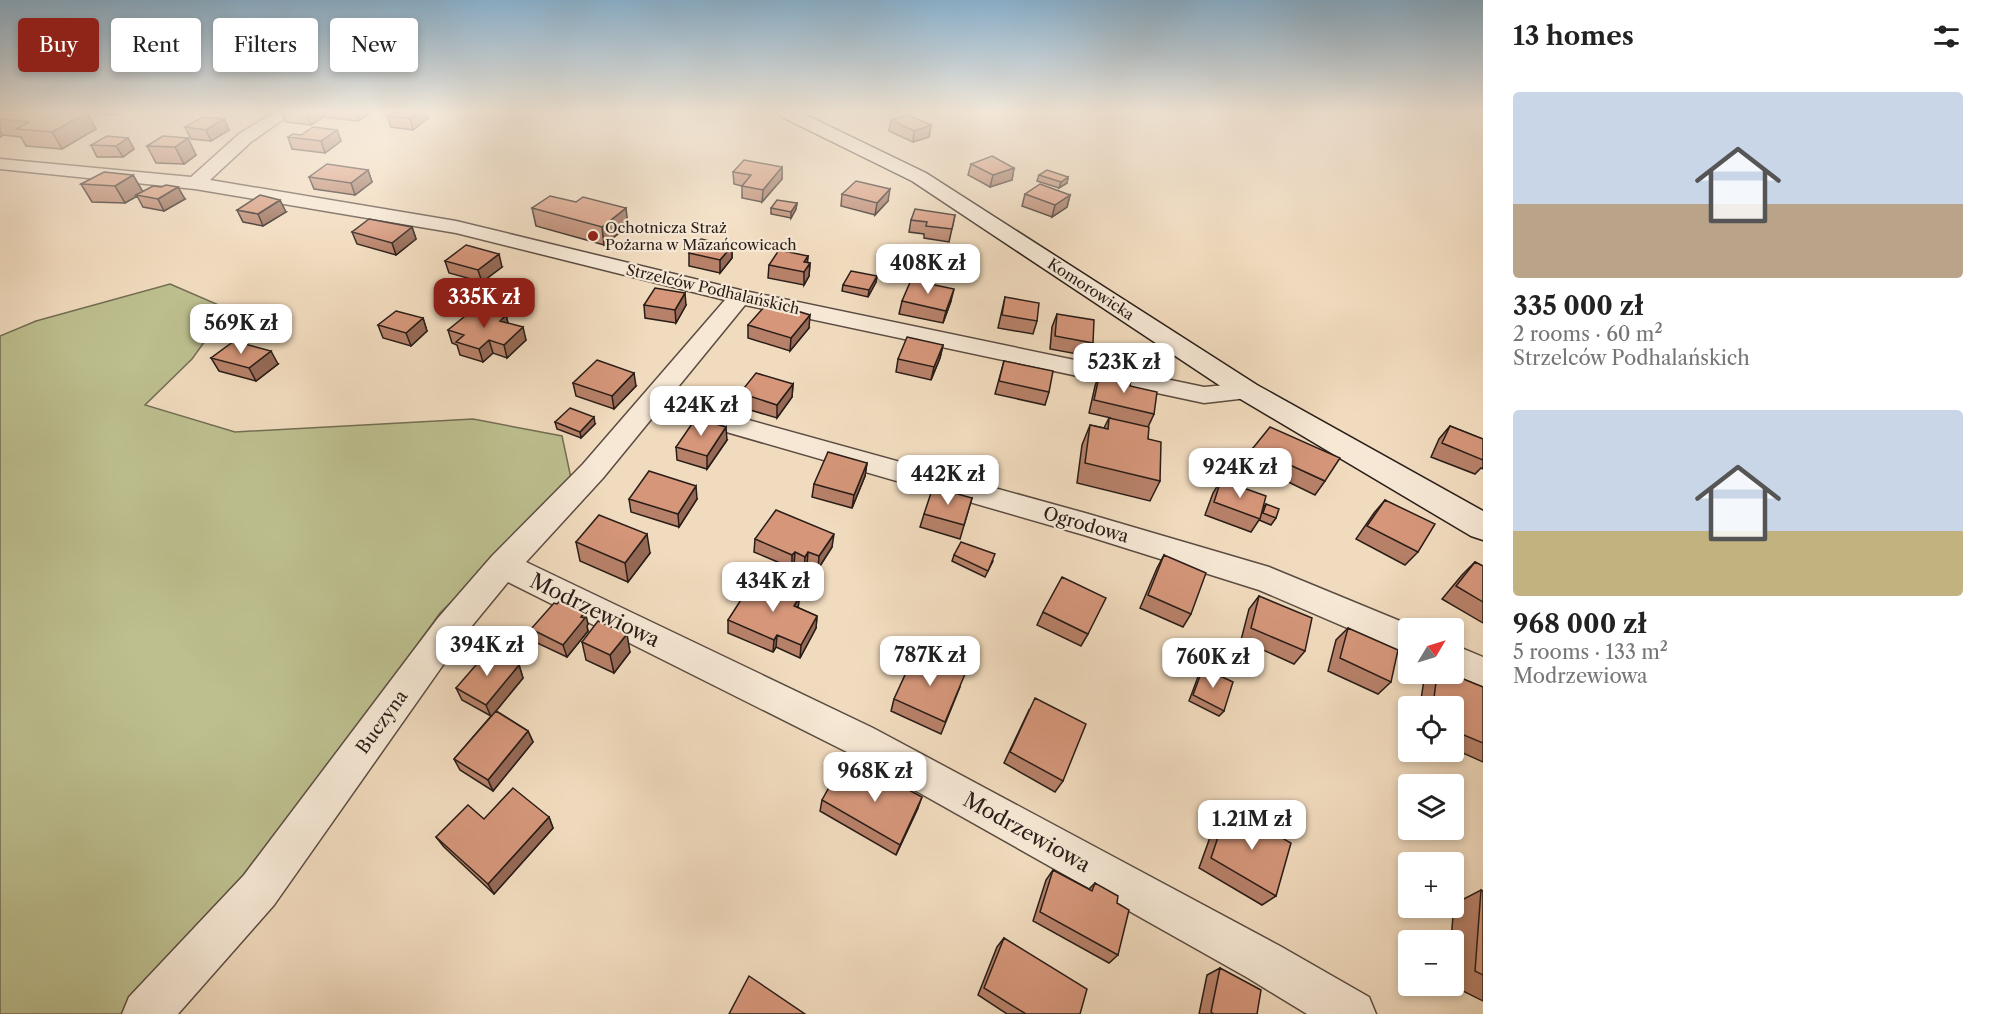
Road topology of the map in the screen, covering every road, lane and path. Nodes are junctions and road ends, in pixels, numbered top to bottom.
1 (220, 160) edge
2 (885, 160) edge
3 (0, 164) edge
4 (195, 183) junction
5 (740, 297) junction
6 (1247, 390) junction
7 (652, 402) junction
8 (1483, 526) edge
9 (503, 565) junction
10 (1398, 636) edge
11 (1464, 664) edge
12 (1483, 673) edge
13 (146, 1014) edge
14 (1352, 1014) edge

1 - 4 street
2 - 6 street, Komorowicka
3 - 4 street, Strzelców Podhalańskich
4 - 5 street, Strzelców Podhalańskich
5 - 6 street, Strzelców Podhalańskich
5 - 7 street, Buczyna
6 - 8 street, Komorowicka
7 - 9 street, Buczyna
7 - 10 street, Ogrodowa
9 - 13 street, Buczyna
9 - 14 street, Modrzewiowa
11 - 12 street

